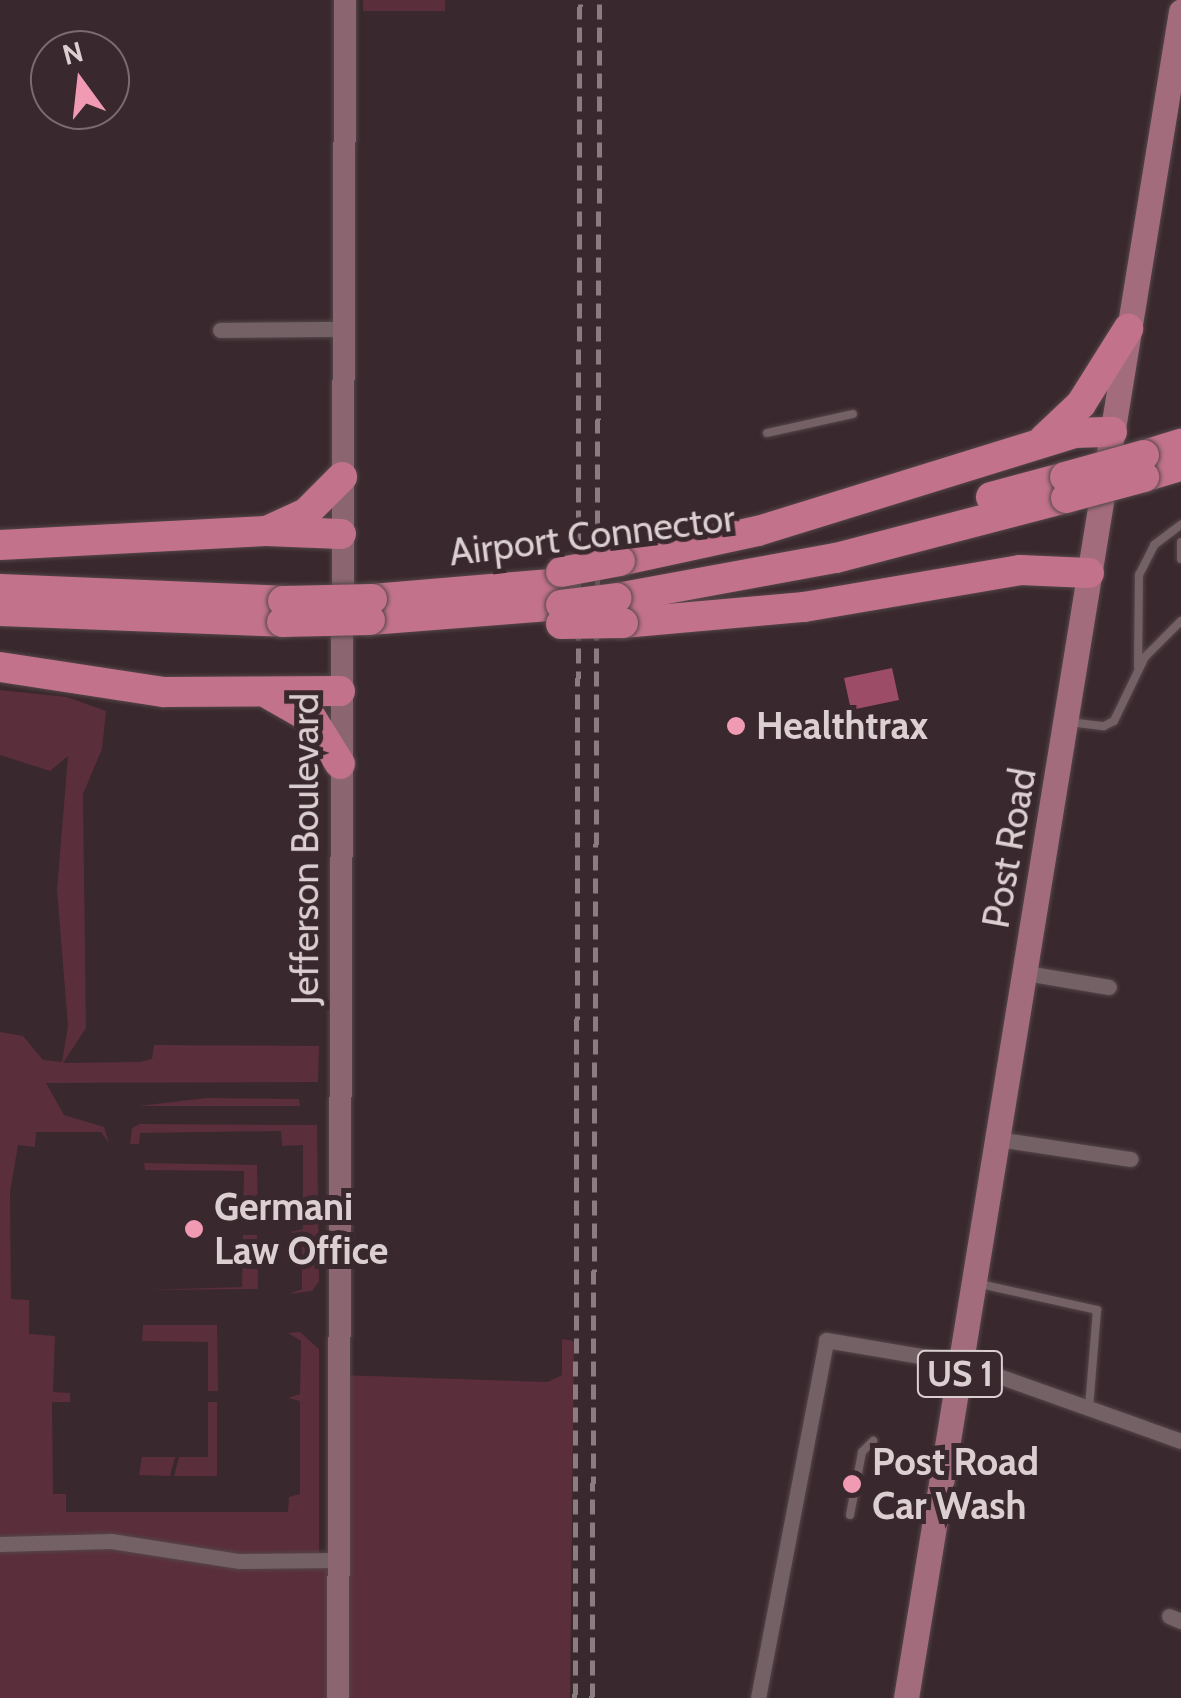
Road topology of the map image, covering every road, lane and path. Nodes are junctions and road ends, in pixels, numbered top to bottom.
1 (344, 0) edge
2 (1181, 10) edge
3 (343, 328) junction
4 (1128, 329) junction
5 (220, 330) dead end
6 (853, 414) dead end
7 (1112, 432) junction
8 (767, 433) dead end
9 (1038, 444) junction
10 (1181, 444) edge
11 (1144, 466) junction
12 (1181, 466) edge
13 (342, 477) junction
14 (1181, 525) edge
15 (266, 531) junction
16 (341, 534) junction
17 (1181, 542) edge
18 (0, 545) edge
19 (1181, 559) edge
20 (1089, 574) junction
21 (0, 589) edge
22 (620, 589) junction
23 (561, 596) junction
24 (0, 610) edge
25 (283, 612) junction
26 (376, 613) junction
27 (1181, 621) edge
28 (0, 667) edge
29 (1137, 670) junction
30 (340, 691) junction
31 (267, 694) junction
32 (1069, 722) junction
33 (340, 764) junction
34 (1026, 973) junction
35 (1109, 987) dead end
36 (997, 1139) junction
37 (1131, 1158) dead end
38 (975, 1284) junction
39 (962, 1363) junction
40 (1089, 1407) junction
41 (873, 1440) dead end
42 (1181, 1441) edge
43 (850, 1516) dead end
44 (0, 1544) edge
45 (339, 1560) junction
46 (338, 1698) edge
47 (758, 1698) edge
48 (906, 1698) edge

1 - 3 main road, Jefferson Boulevard
2 - 4 main road, Post Road / US 1
3 - 5 street
3 - 13 main road, Jefferson Boulevard
4 - 7 main road, Post Road / US 1
4 - 9 highway
6 - 8 lane
7 - 9 highway
7 - 20 main road, Post Road / US 1
9 - 22 highway
10 - 11 highway, Airport Connector
11 - 12 highway, Airport Connector
11 - 22 highway, Airport Connector, bridge
13 - 15 highway
13 - 16 main road, Jefferson Boulevard
14 - 29 lane
15 - 16 highway
15 - 18 highway
16 - 30 main road, Jefferson Boulevard
17 - 19 lane
20 - 22 highway
20 - 32 main road, Post Road / US 1
21 - 25 highway, Airport Connector
22 - 23 highway, bridge
22 - 23 highway, Airport Connector
23 - 26 highway
23 - 26 highway, Airport Connector
24 - 25 highway, Airport Connector
25 - 26 highway, Airport Connector, bridge
27 - 29 lane
28 - 31 highway
29 - 32 lane
30 - 31 highway
30 - 33 main road, Jefferson Boulevard
31 - 33 highway
32 - 34 main road, Post Road / US 1
33 - 45 main road, Jefferson Boulevard
34 - 35 street
34 - 36 main road, Post Road / US 1
36 - 37 street
36 - 38 main road, Post Road / US 1
38 - 39 main road, Post Road / US 1
38 - 40 lane
39 - 40 street
39 - 47 street
39 - 48 main road, Post Road / US 1
40 - 42 street
41 - 43 lane
44 - 45 street
45 - 46 main road, Jefferson Boulevard

